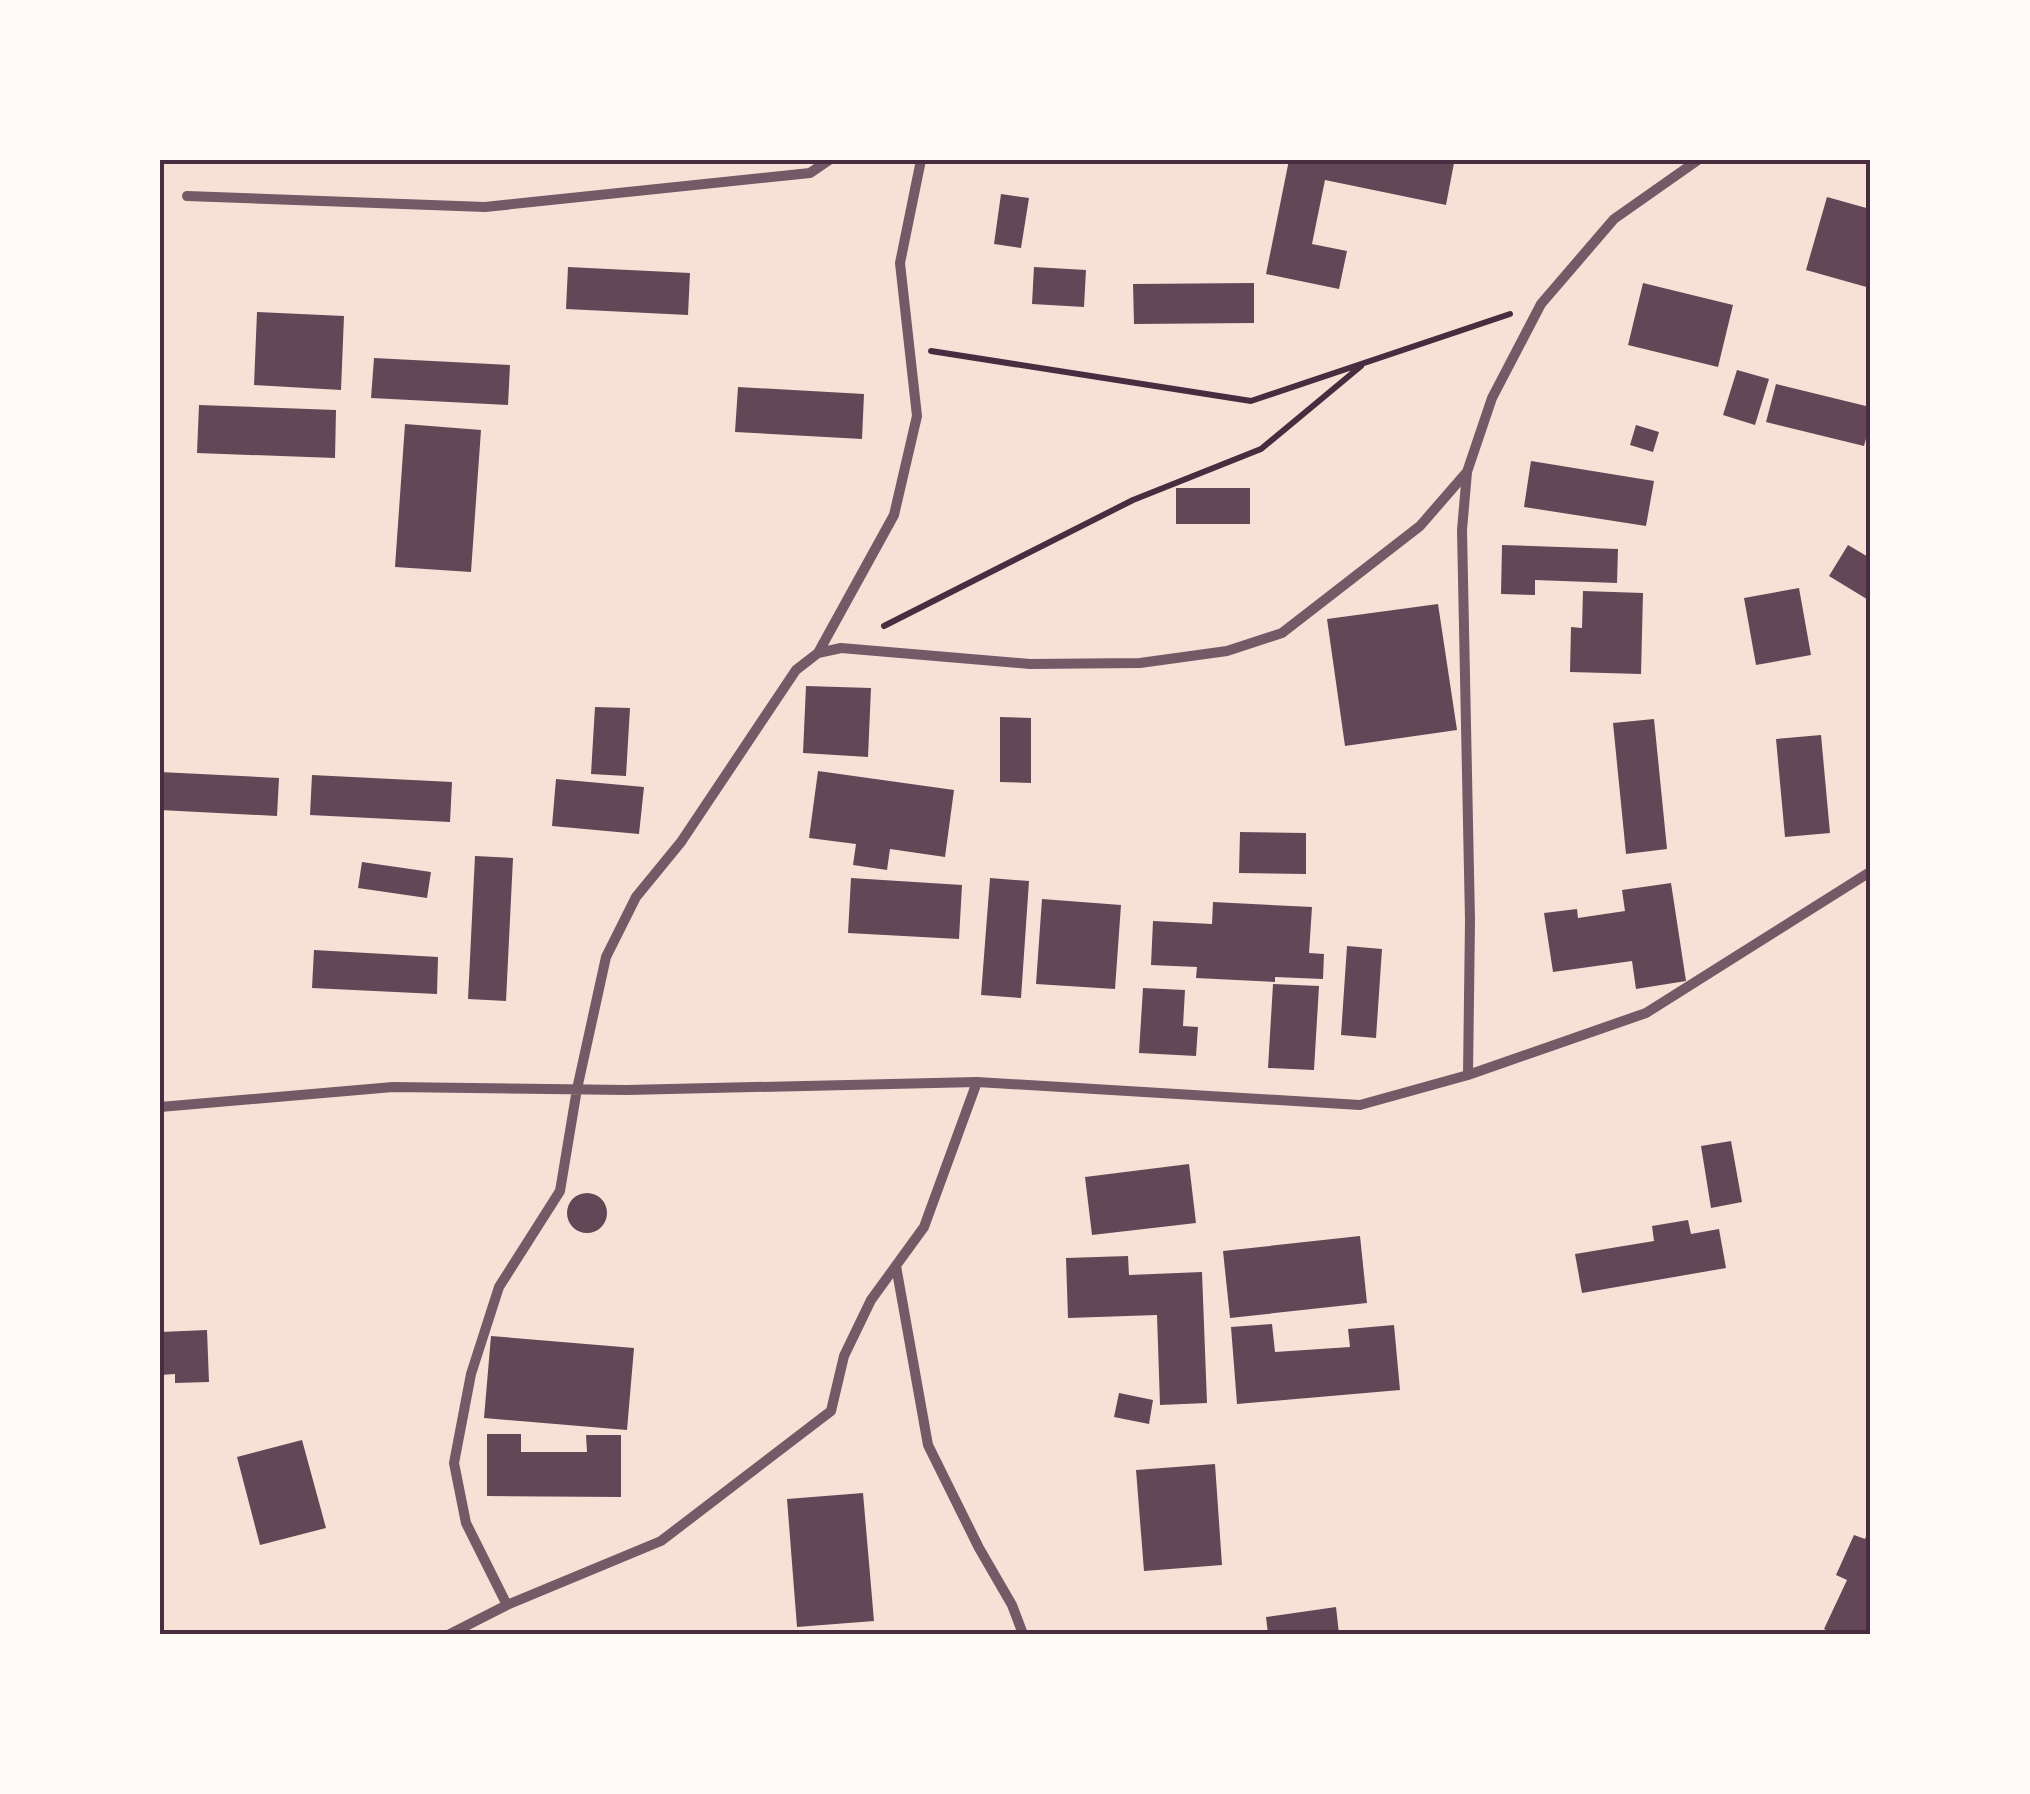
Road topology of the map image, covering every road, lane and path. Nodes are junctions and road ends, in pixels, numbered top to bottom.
1 (829, 160) edge
2 (921, 160) edge
3 (1698, 160) edge
4 (187, 196) dead end
5 (1541, 304) junction
6 (910, 348) junction
7 (1366, 362) junction
8 (1467, 472) junction
9 (841, 648) junction
10 (818, 654) junction
11 (1870, 872) edge
12 (1468, 1074) junction
13 (978, 1082) junction
14 (577, 1089) junction
15 (160, 1106) edge
16 (896, 1265) junction
17 (507, 1605) junction
18 (450, 1634) edge
19 (1023, 1634) edge

1 - 4 street
2 - 6 street
3 - 5 street
5 - 7 path
5 - 8 street
6 - 7 path
6 - 10 street
7 - 9 path
8 - 9 street
8 - 12 street
9 - 10 street
10 - 14 street
11 - 12 street
12 - 13 street
13 - 14 street
13 - 16 street
14 - 15 street
14 - 17 street
16 - 17 street
16 - 19 street
17 - 18 street

